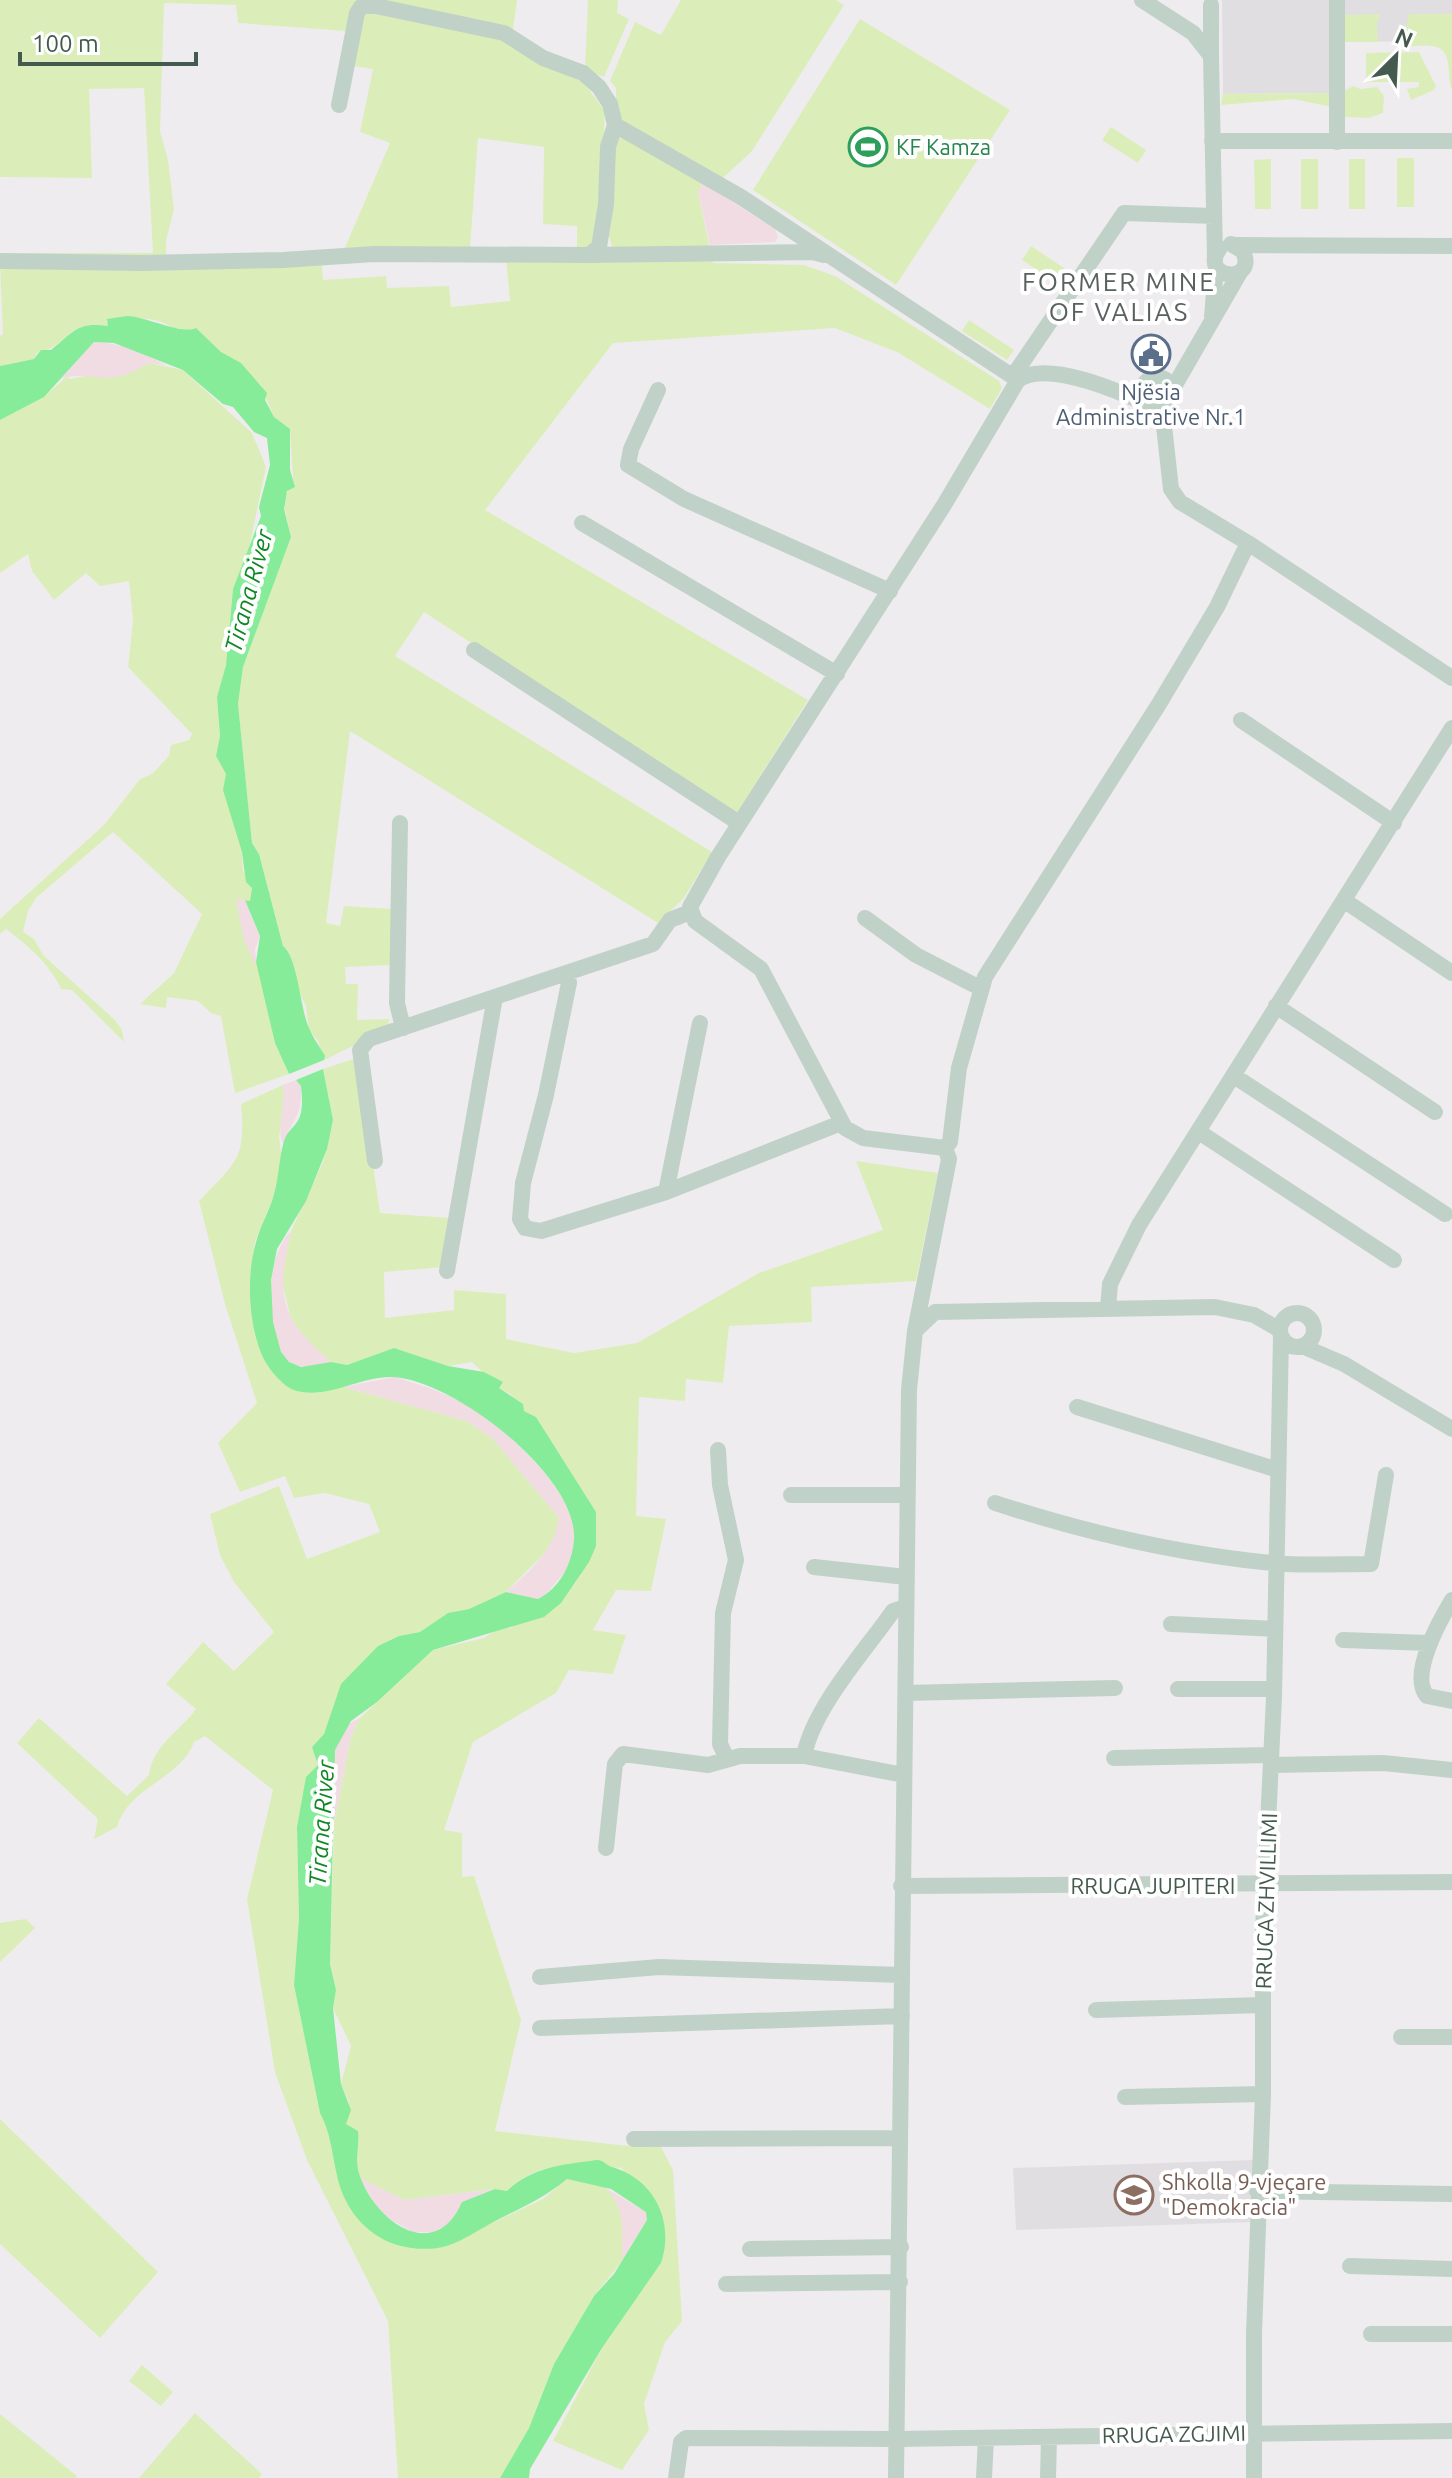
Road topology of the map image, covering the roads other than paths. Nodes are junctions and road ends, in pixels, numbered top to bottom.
1 (1142, 0) edge
2 (1337, 0) edge
3 (1211, 2) edge
4 (1174, 21) junction
5 (1211, 56) junction
6 (339, 105) dead end
7 (615, 125) junction
8 (1212, 141) junction
9 (1452, 141) edge
10 (1337, 142) junction
11 (1214, 221) junction
12 (783, 224) junction
13 (1232, 244) junction
14 (1265, 245) junction
15 (1452, 246) edge
16 (771, 253) junction
17 (589, 255) junction
18 (0, 261) edge
19 (840, 262) junction
20 (1215, 262) junction
21 (1242, 270) junction
22 (1211, 323) junction
23 (1193, 352) junction
24 (1153, 377) junction
25 (1015, 378) junction
26 (1094, 385) junction
27 (658, 390) dead end
28 (1171, 395) junction
29 (1149, 405) junction
30 (1167, 446) junction
31 (582, 523) dead end
32 (1248, 543) junction
33 (890, 591) junction
34 (474, 650) dead end
35 (837, 674) junction
36 (1452, 678) edge
37 (1241, 720) dead end
38 (1452, 728) edge
39 (400, 823) dead end
40 (739, 823) junction
41 (1394, 823) junction
42 (1345, 901) junction
43 (690, 912) junction
44 (865, 918) dead end
45 (568, 973) junction
46 (1452, 973) edge
47 (980, 988) junction
48 (495, 997) junction
49 (1276, 1006) junction
50 (700, 1023) dead end
51 (403, 1028) junction
52 (1234, 1076) junction
53 (1435, 1112) dead end
54 (841, 1123) junction
55 (1199, 1132) junction
56 (945, 1148) junction
57 (375, 1161) dead end
58 (666, 1192) junction
59 (1445, 1214) dead end
60 (1394, 1260) dead end
61 (447, 1271) dead end
62 (924, 1283) junction
63 (1108, 1308) junction
64 (948, 1312) junction
65 (1313, 1325) junction
66 (915, 1331) junction
67 (1288, 1335) junction
68 (1344, 1364) junction
69 (1077, 1407) dead end
70 (1452, 1429) edge
71 (718, 1450) dead end
72 (1278, 1470) junction
73 (1386, 1475) dead end
74 (791, 1495) dead end
75 (908, 1495) junction
76 (995, 1503) dead end
77 (1275, 1563) junction
78 (814, 1567) dead end
79 (906, 1577) junction
80 (1452, 1600) edge
81 (905, 1607) junction
82 (1171, 1624) dead end
83 (1275, 1629) junction
84 (1343, 1640) dead end
85 (1428, 1643) junction
86 (1115, 1688) dead end
87 (1178, 1689) dead end
88 (1273, 1689) junction
89 (906, 1693) junction
90 (1452, 1701) edge
91 (804, 1756) junction
92 (1114, 1758) dead end
93 (727, 1759) junction
94 (1271, 1760) junction
95 (1452, 1770) edge
96 (904, 1775) junction
97 (606, 1848) dead end
98 (1452, 1882) edge
99 (901, 1886) junction
100 (1266, 1886) junction
101 (902, 1975) junction
102 (540, 1977) dead end
103 (1262, 2005) junction
104 (1096, 2010) dead end
105 (902, 2016) junction
106 (540, 2028) dead end
107 (1401, 2037) dead end
108 (1452, 2037) edge
109 (1263, 2094) junction
110 (1125, 2097) dead end
111 (899, 2138) junction
112 (634, 2139) dead end
113 (1257, 2191) junction
114 (1452, 2194) edge
115 (901, 2247) junction
116 (750, 2249) dead end
117 (1350, 2266) dead end
118 (1452, 2269) edge
119 (900, 2282) junction
120 (726, 2284) dead end
121 (1371, 2334) dead end
122 (1452, 2334) edge
123 (1452, 2431) edge
124 (1252, 2432) junction
125 (1049, 2437) junction
126 (986, 2438) junction
127 (896, 2439) junction
128 (676, 2478) edge
129 (896, 2478) edge
130 (984, 2478) edge
131 (1048, 2478) edge
132 (1254, 2478) edge

1 - 4 street
2 - 10 street
3 - 4 street
3 - 5 street
4 - 5 street
5 - 8 street
6 - 7 street
7 - 12 street
7 - 17 street
8 - 10 street
8 - 11 street
9 - 10 street
11 - 13 street
11 - 20 street
11 - 25 street
12 - 16 street
12 - 19 street
13 - 14 street
13 - 20 street
13 - 21 street
14 - 15 street
14 - 21 street
16 - 17 street
16 - 19 street
17 - 18 street
19 - 25 street
20 - 21 street
20 - 22 street
21 - 22 street
22 - 23 street
23 - 24 street
23 - 28 street
24 - 26 street
24 - 28 street
24 - 29 street
25 - 26 street
25 - 33 street
26 - 29 street
27 - 33 street
28 - 29 street
28 - 30 street
29 - 30 street
30 - 32 street
31 - 35 street
32 - 36 street
32 - 47 street
33 - 35 street
34 - 40 street
35 - 40 street
37 - 41 street
38 - 41 street
39 - 51 street
40 - 43 street
41 - 42 street
42 - 46 street
42 - 49 street
43 - 45 street
43 - 54 street
44 - 47 street
45 - 48 street
45 - 58 street
47 - 56 street
48 - 51 street
48 - 61 street
49 - 52 street
49 - 53 street
50 - 58 street
51 - 57 street
52 - 55 street
52 - 59 street
54 - 56 street
54 - 58 street
55 - 60 street
55 - 63 street
56 - 62 street
62 - 64 street
62 - 66 street
63 - 64 street
63 - 67 street
64 - 66 street
65 - 67 street
65 - 67 street
65 - 68 street
66 - 75 street
67 - 68 street
67 - 72 street, RRUGA ZHVILLIMI
68 - 70 street
69 - 72 street
71 - 93 street
72 - 77 street, RRUGA ZHVILLIMI
73 - 77 street
74 - 75 street
75 - 79 street
76 - 77 street
77 - 83 street, RRUGA ZHVILLIMI
78 - 79 street
79 - 81 street
80 - 85 street
81 - 89 street
81 - 91 street
82 - 83 street
83 - 88 street, RRUGA ZHVILLIMI
84 - 85 street
85 - 90 street
86 - 89 street
87 - 88 street
88 - 94 street, RRUGA ZHVILLIMI
89 - 96 street
91 - 93 street
91 - 96 street
92 - 94 street
93 - 97 street
94 - 95 street
94 - 100 street, RRUGA ZHVILLIMI
96 - 99 street
98 - 100 street, RRUGA JUPITERI
99 - 100 street, RRUGA JUPITERI
99 - 101 street
100 - 103 street, RRUGA ZHVILLIMI
101 - 102 street
101 - 105 street
103 - 104 street
103 - 109 street, RRUGA ZHVILLIMI
105 - 106 street
105 - 111 street
107 - 108 street
109 - 110 street
109 - 113 street, RRUGA ZHVILLIMI
111 - 112 street
111 - 115 street
113 - 114 street
113 - 124 street, RRUGA ZHVILLIMI
115 - 116 street
115 - 119 street
117 - 118 street
119 - 120 street
119 - 127 street
121 - 122 street
123 - 124 street, RRUGA ZGJIMI
124 - 125 street, RRUGA ZGJIMI
124 - 132 street, RRUGA ZHVILLIMI
125 - 126 street, RRUGA ZGJIMI
125 - 131 street
126 - 127 street, RRUGA ZGJIMI
126 - 130 street
127 - 128 street, RRUGA ZGJIMI
127 - 129 street

